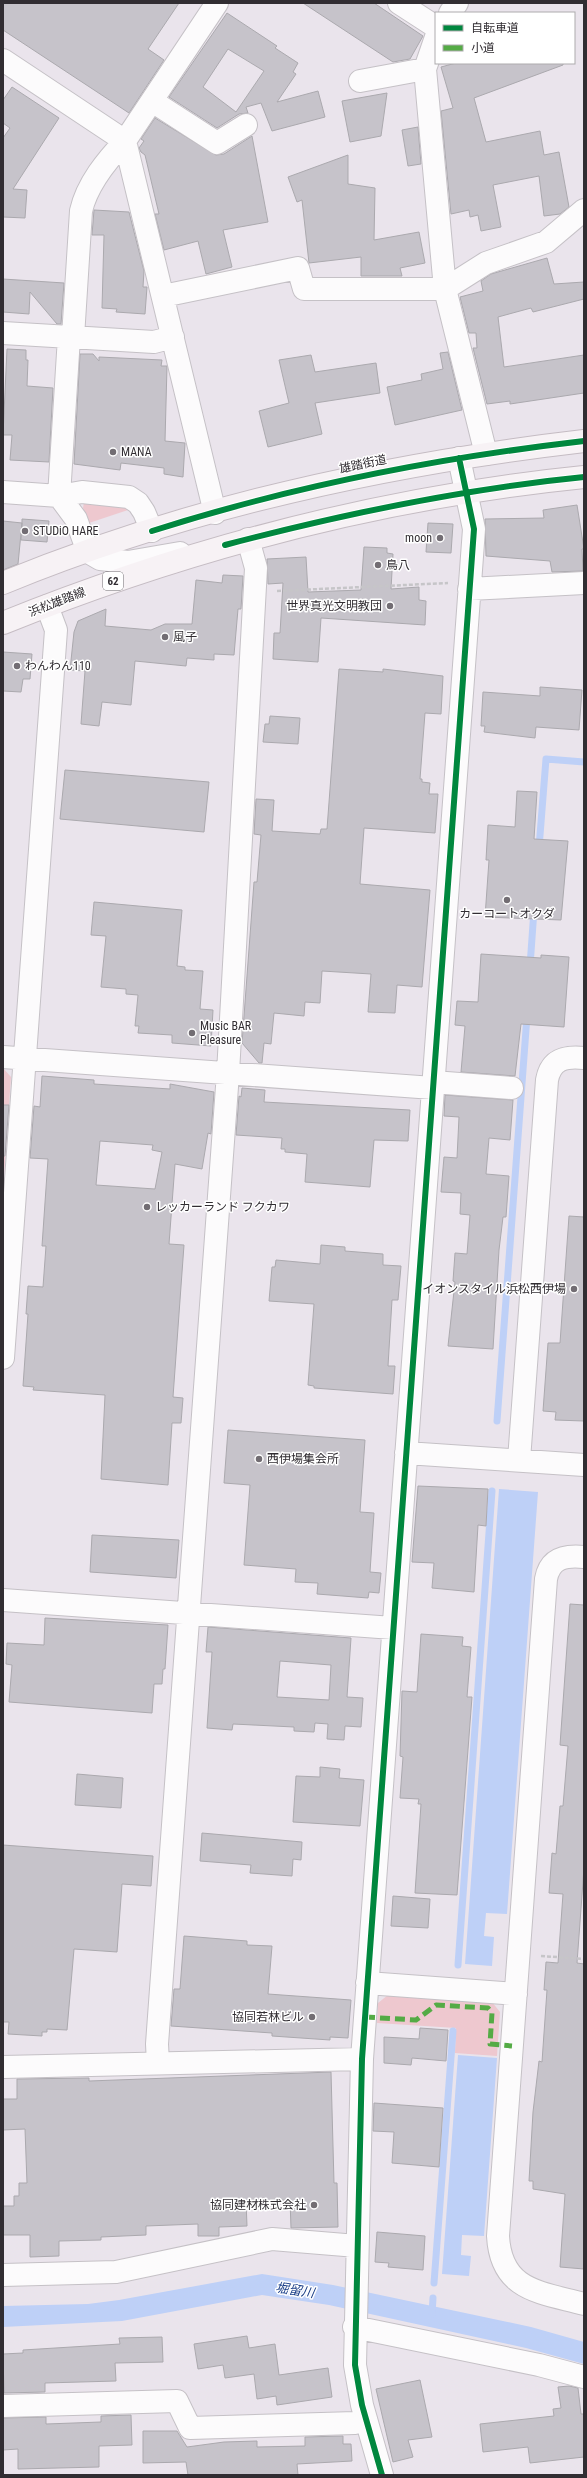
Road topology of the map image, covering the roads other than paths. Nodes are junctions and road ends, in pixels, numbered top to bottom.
1 (217, 3) edge
2 (399, 3) edge
3 (457, 3) edge
4 (451, 12) edge
5 (435, 26) edge
6 (435, 40) edge
7 (3, 60) edge
8 (425, 68) junction
9 (360, 81) dead end
10 (152, 101) junction
11 (246, 125) dead end
12 (125, 140) junction
13 (584, 210) edge
14 (445, 289) junction
15 (163, 296) junction
16 (3, 333) edge
17 (71, 337) junction
18 (173, 337) junction
19 (584, 440) edge
20 (486, 454) junction
21 (459, 458) junction
22 (584, 477) edge
23 (3, 492) edge
24 (466, 492) junction
25 (59, 496) junction
26 (215, 513) junction
27 (152, 531) junction
28 (248, 539) junction
29 (225, 546) junction
30 (88, 552) junction
31 (3, 583) edge
32 (584, 583) edge
33 (470, 585) junction
34 (47, 606) junction
35 (3, 623) edge
36 (3, 1057) edge
37 (584, 1058) edge
38 (25, 1059) junction
39 (228, 1073) junction
40 (433, 1085) junction
41 (512, 1088) dead end
42 (5, 1292) edge
43 (3, 1358) edge
44 (406, 1453) junction
45 (519, 1460) junction
46 (584, 1465) edge
47 (584, 1556) edge
48 (3, 1600) edge
49 (188, 1613) junction
50 (393, 1628) junction
51 (367, 1983) junction
52 (516, 1994) junction
53 (362, 2059) junction
54 (158, 2063) junction
55 (3, 2067) edge
56 (357, 2246) junction
57 (3, 2275) edge
58 (584, 2304) edge
59 (355, 2324) junction
60 (584, 2377) edge
61 (3, 2406) edge
62 (366, 2419) junction
63 (382, 2475) edge

1 - 10 street
2 - 5 street
3 - 4 street
6 - 8 street
7 - 12 street
8 - 9 street
8 - 14 street
10 - 11 street
10 - 12 street
12 - 15 street
12 - 17 street
13 - 14 street
14 - 15 street
14 - 20 street
15 - 18 street
16 - 17 street
17 - 18 street
17 - 25 street
18 - 26 street
19 - 20 main road, 雄踏街道
20 - 21 main road, 雄踏街道
21 - 24 street
21 - 26 main road, 雄踏街道
22 - 24 main road, 62
23 - 25 street
24 - 28 main road, 62
24 - 33 street
25 - 27 street
25 - 30 street
26 - 27 main road, 雄踏街道
27 - 30 main road
28 - 29 main road, 62
28 - 39 street
29 - 30 street
29 - 34 main road, 浜松雄踏線 / 62
30 - 31 main road
32 - 33 street
33 - 40 street
34 - 35 main road, 浜松雄踏線 / 62
34 - 38 street
36 - 38 street
37 - 45 street
38 - 39 street
38 - 42 street
39 - 40 street
39 - 49 street
40 - 41 street
40 - 44 street
42 - 43 street
44 - 45 street
44 - 50 street
45 - 46 street
47 - 52 street
48 - 49 street
49 - 50 street
49 - 54 street
50 - 51 street
51 - 52 street
51 - 53 street
52 - 58 street
53 - 54 street
53 - 56 street
54 - 55 street
56 - 57 street
56 - 59 street
59 - 60 street
59 - 62 street
61 - 62 street
62 - 63 street

